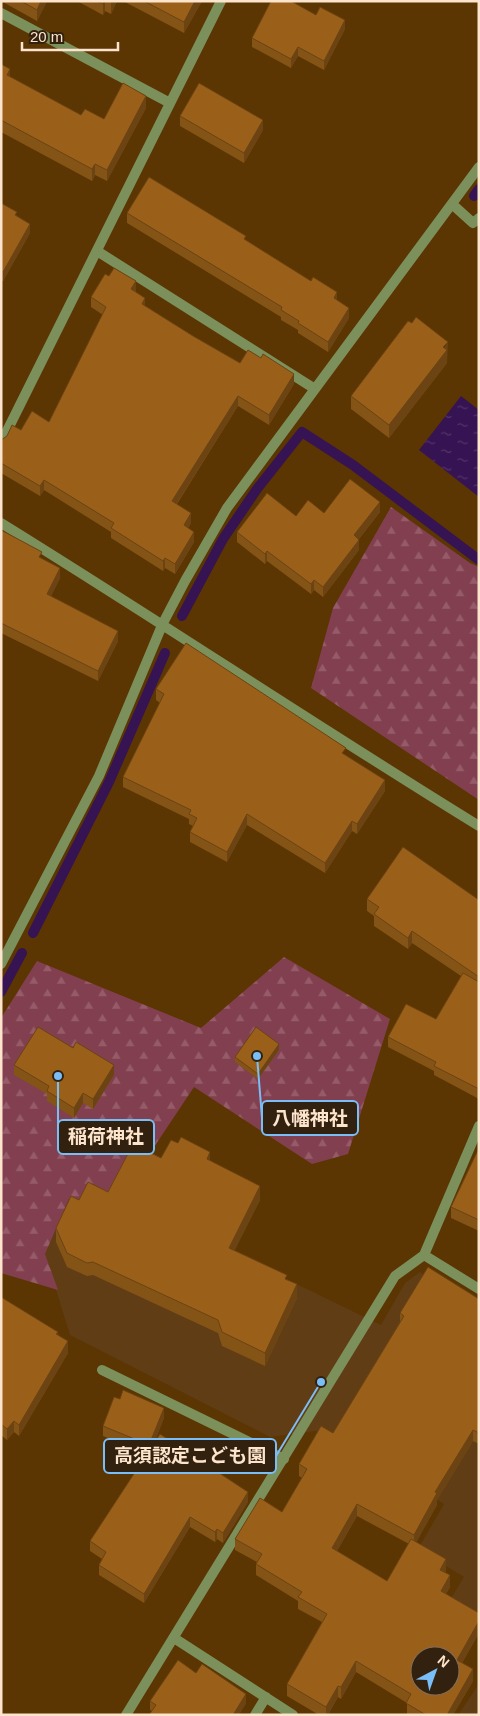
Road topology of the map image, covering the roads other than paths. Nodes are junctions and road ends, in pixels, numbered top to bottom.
1 (220, 1) edge
2 (1, 13) edge
3 (170, 103) junction
4 (479, 167) edge
5 (452, 204) junction
6 (479, 218) edge
7 (96, 251) junction
8 (315, 389) junction
9 (1, 443) edge
10 (1, 523) edge
11 (163, 623) junction
12 (479, 826) edge
13 (1, 964) edge
14 (479, 1126) edge
15 (424, 1255) junction
16 (479, 1289) edge
17 (102, 1370) dead end
18 (284, 1459) junction
19 (174, 1638) junction
20 (266, 1697) junction
21 (126, 1715) edge
22 (255, 1715) edge
23 (293, 1715) edge

1 - 3 street
2 - 3 street
3 - 7 street
4 - 5 street
5 - 6 street
5 - 8 street
7 - 8 street
7 - 9 street
8 - 11 street
10 - 11 street
11 - 12 street
11 - 13 street
14 - 15 street
15 - 16 street
15 - 18 street
17 - 18 street
18 - 19 street
19 - 20 street
19 - 21 street
20 - 22 street
20 - 23 street

